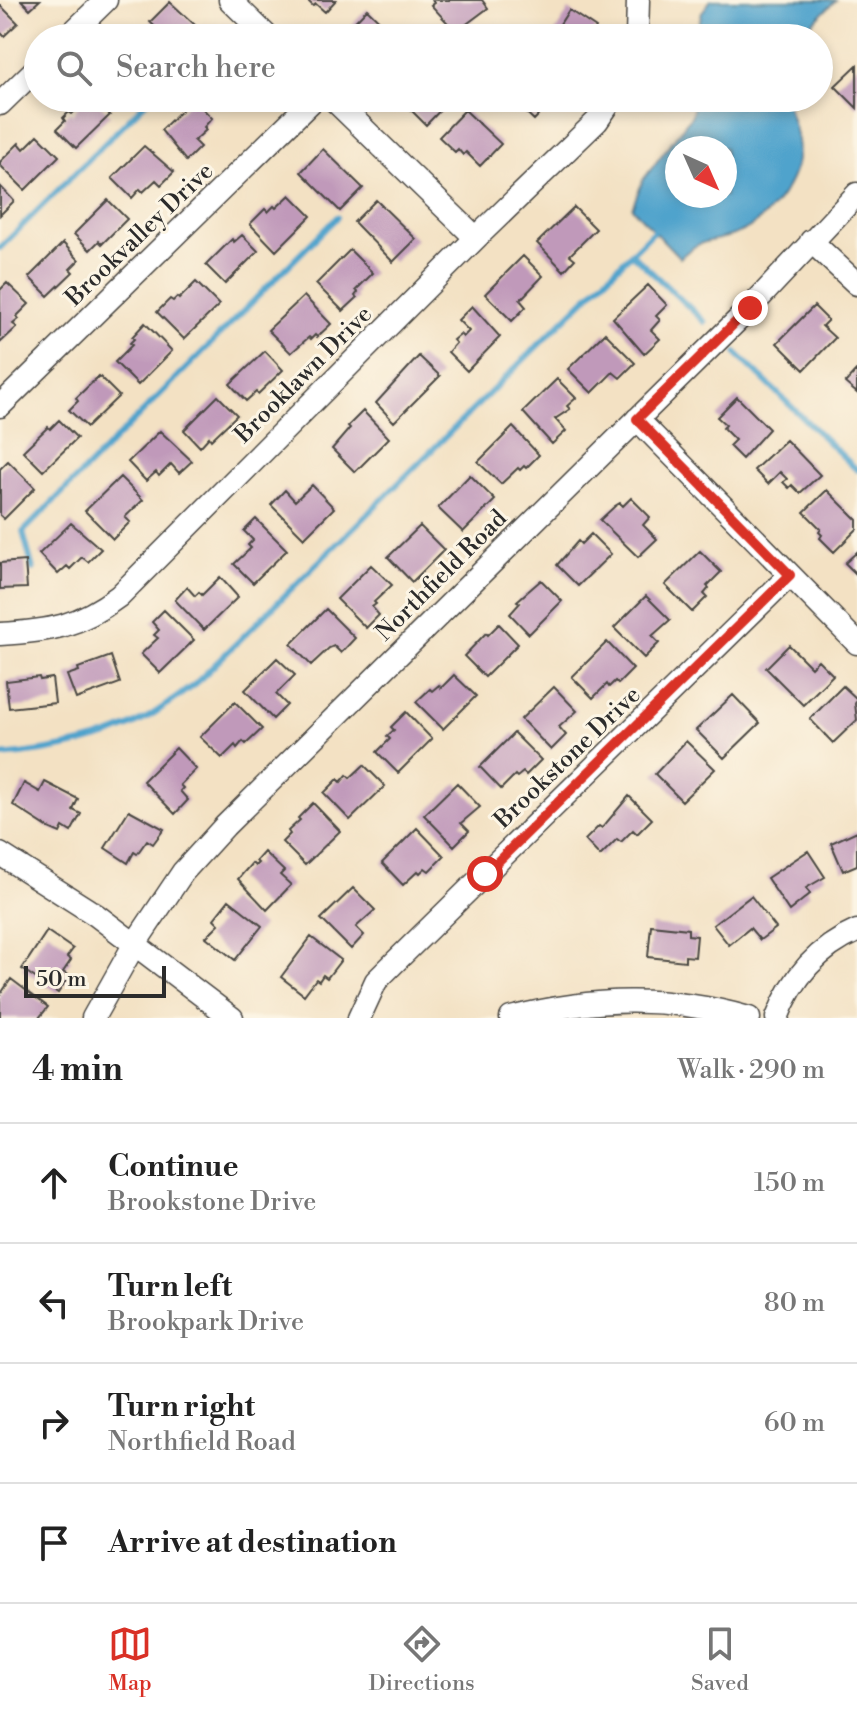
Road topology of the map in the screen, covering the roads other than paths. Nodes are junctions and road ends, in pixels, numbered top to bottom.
1 (106, 0) edge
2 (230, 0) edge
3 (638, 0) edge
4 (81, 24) edge
5 (255, 24) edge
6 (639, 24) edge
7 (24, 81) edge
8 (0, 104) edge
9 (301, 112) edge
10 (346, 112) edge
11 (603, 112) edge
12 (857, 194) edge
13 (476, 238) junction
14 (811, 241) junction
15 (857, 284) edge
16 (0, 406) edge
17 (637, 419) junction
18 (790, 575) junction
19 (0, 634) edge
20 (857, 643) edge
21 (0, 854) edge
22 (857, 931) edge
23 (134, 945) junction
24 (93, 1018) edge
25 (232, 1018) edge
26 (359, 1018) edge
27 (511, 1018) edge
28 (749, 1018) edge
29 (777, 1018) edge

1 - 4 street
2 - 5 street
3 - 6 street
7 - 8 street
9 - 16 street, Brookvalley Drive
10 - 13 street
11 - 13 street, Brooklawn Drive
12 - 14 street, Northfield Road
13 - 19 street, Brooklawn Drive
14 - 15 street
14 - 17 street, Northfield Road
17 - 18 street
17 - 23 street, Northfield Road
18 - 20 street
18 - 26 street, Brookstone Drive
21 - 23 street
22 - 29 street
23 - 24 street, Northfield Road
23 - 25 street
27 - 28 street

